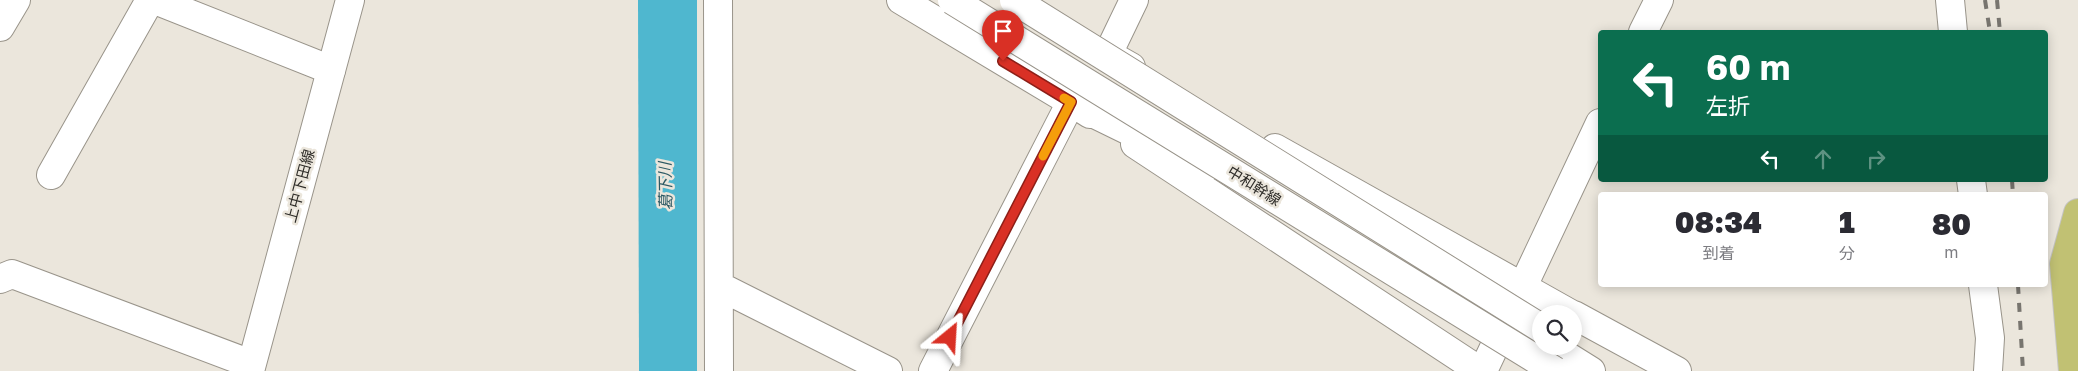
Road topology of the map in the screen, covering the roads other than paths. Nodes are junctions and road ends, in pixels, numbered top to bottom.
1 (16, 0) edge
2 (150, 0) edge
3 (155, 0) edge
4 (350, 0) edge
5 (718, 0) edge
6 (901, 0) edge
7 (952, 0) edge
8 (1014, 0) edge
9 (1027, 0) edge
10 (1134, 0) edge
11 (1659, 0) edge
12 (1950, 0) edge
13 (0, 27) edge
14 (1644, 30) edge
15 (1954, 30) edge
16 (1108, 54) junction
17 (331, 70) junction
18 (1071, 102) junction
19 (1598, 127) edge
20 (51, 175) dead end
21 (2078, 213) edge
22 (0, 279) edge
23 (719, 286) junction
24 (1983, 287) edge
25 (1522, 288) junction
26 (1553, 305) edge
27 (1582, 320) edge
28 (1532, 322) edge
29 (1503, 328) junction
30 (1532, 337) edge
31 (1570, 355) edge
32 (1582, 355) edge
33 (250, 368) edge
34 (720, 371) edge
35 (888, 371) edge
36 (933, 371) edge
37 (1481, 371) edge
38 (1556, 371) edge
39 (1605, 371) edge
40 (1677, 371) edge
41 (1988, 371) edge
42 (2072, 371) edge

1 - 13 street
2 - 20 street
3 - 17 street
4 - 17 street, 上中下田線
5 - 23 street
6 - 18 street
7 - 38 street, 中和幹線, bridge
8 - 28 street, 中和幹線, bridge
9 - 16 street
10 - 16 street
11 - 14 street
12 - 15 street
16 - 25 street
16 - 29 street
17 - 33 street, 上中下田線
18 - 29 street
18 - 36 street
18 - 37 street
19 - 25 street
21 - 42 highway
22 - 33 street
23 - 34 street
23 - 35 street
24 - 41 street
25 - 26 street
25 - 29 street
27 - 40 street
29 - 30 street
29 - 37 street
29 - 38 street
31 - 39 street
32 - 39 street

